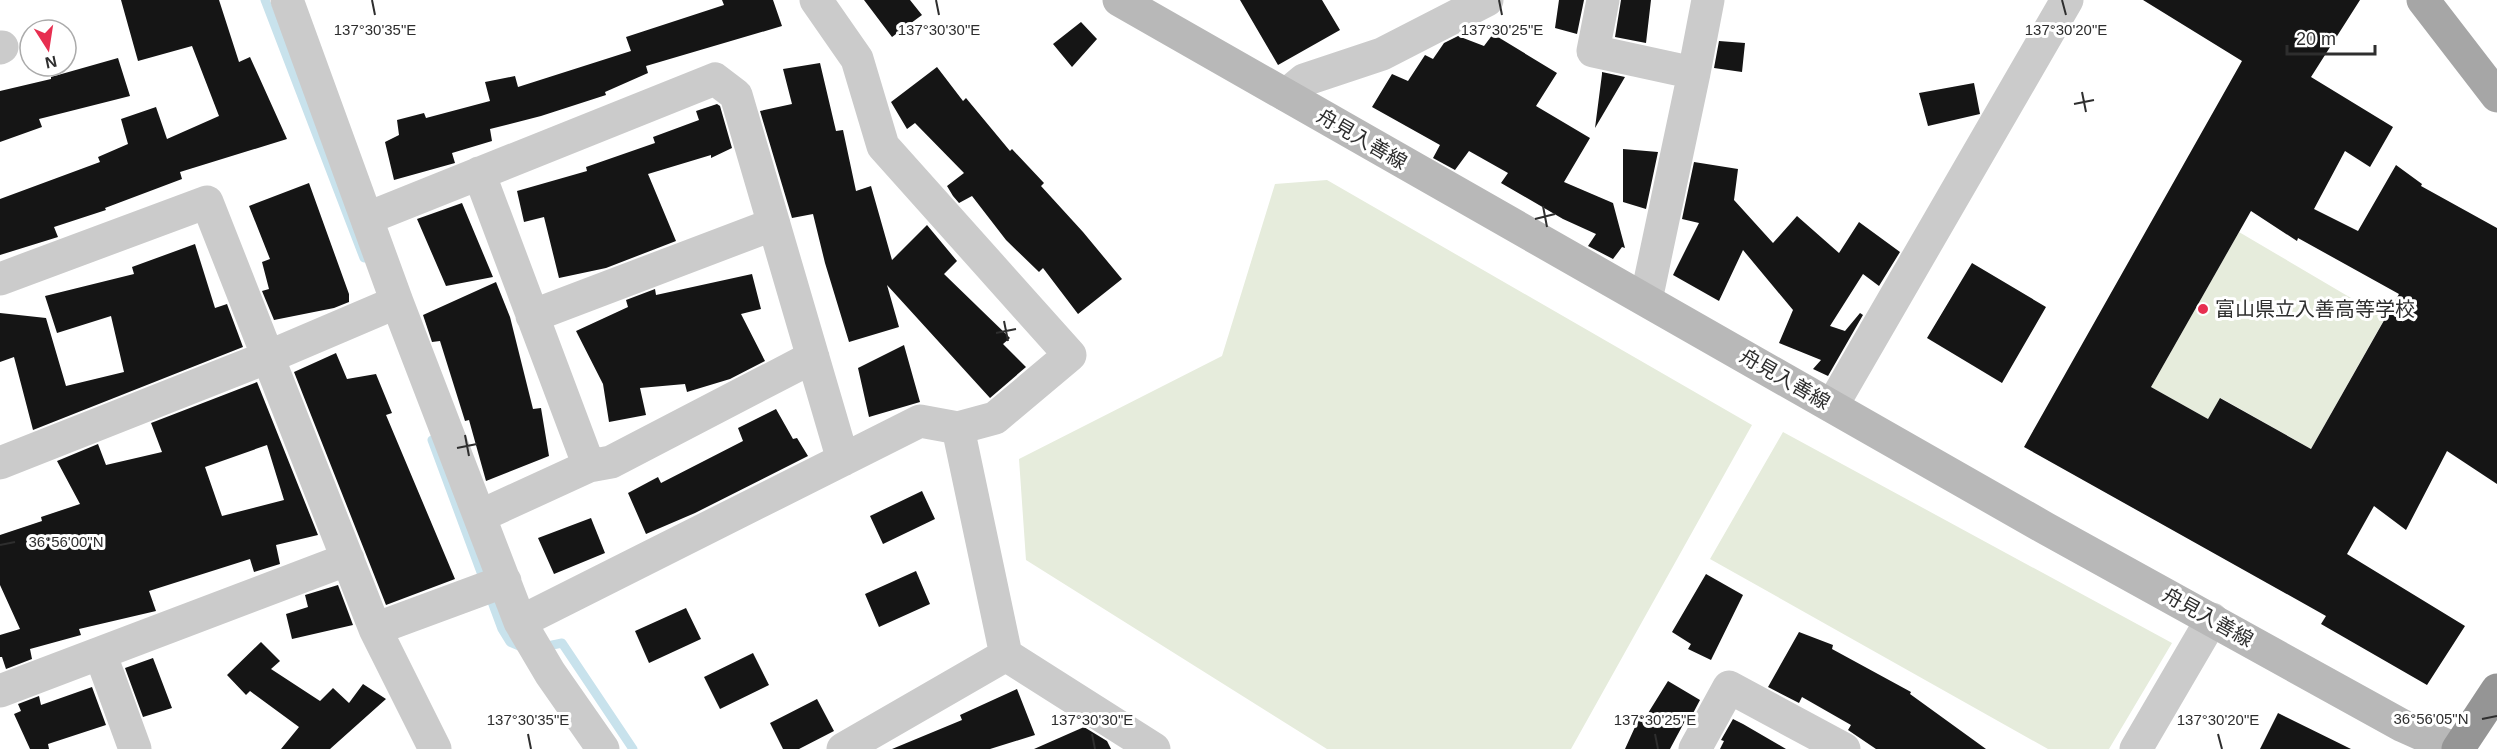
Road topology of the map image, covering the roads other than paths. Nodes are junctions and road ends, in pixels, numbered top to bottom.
1 (287, 0) edge
2 (816, 0) edge
3 (1119, 0) edge
4 (1487, 0) edge
5 (1603, 0) edge
6 (1708, 0) edge
7 (2067, 0) edge
8 (2423, 0) edge
9 (1158, 11) edge
10 (1694, 73) junction
11 (1286, 95) junction
12 (2497, 96) edge
13 (479, 173) junction
14 (368, 218) junction
15 (774, 224) junction
16 (0, 279) edge
17 (1646, 300) junction
18 (397, 302) junction
19 (532, 316) junction
20 (268, 357) junction
21 (813, 357) junction
22 (1832, 406) junction
23 (958, 428) junction
24 (843, 460) junction
25 (0, 463) edge
26 (589, 466) junction
27 (480, 516) junction
28 (348, 559) junction
29 (505, 580) junction
30 (2212, 619) junction
31 (520, 622) junction
32 (375, 629) junction
33 (100, 653) junction
34 (1006, 655) junction
35 (2497, 690) edge
36 (0, 691) edge
37 (860, 745) edge
38 (135, 749) edge
39 (435, 749) edge
40 (603, 749) edge
41 (1154, 749) edge
42 (1695, 749) edge
43 (1844, 749) edge
44 (2136, 749) edge
45 (2456, 749) edge

1 - 14 street
2 - 23 street
3 - 9 main road, 舟見入善線
4 - 11 street
5 - 10 street
6 - 10 street
7 - 22 street
8 - 12 main road
9 - 11 main road, 舟見入善線
10 - 17 street
11 - 17 main road, 舟見入善線
13 - 14 street
13 - 15 street
13 - 19 street
14 - 18 street
15 - 19 street
15 - 21 street
16 - 20 street
17 - 22 main road, 舟見入善線
18 - 20 street
18 - 27 street
19 - 26 street
20 - 25 street
20 - 28 street
21 - 24 street
21 - 26 street
22 - 30 main road, 舟見入善線
23 - 24 street
23 - 34 street
24 - 31 street
26 - 27 street
27 - 29 street
28 - 32 street
28 - 33 street
29 - 31 street
29 - 32 street
30 - 44 street
30 - 45 main road, 舟見入善線
31 - 40 street
32 - 39 street
33 - 36 street
33 - 38 street
34 - 37 street
34 - 41 street
35 - 45 highway
42 - 43 street

